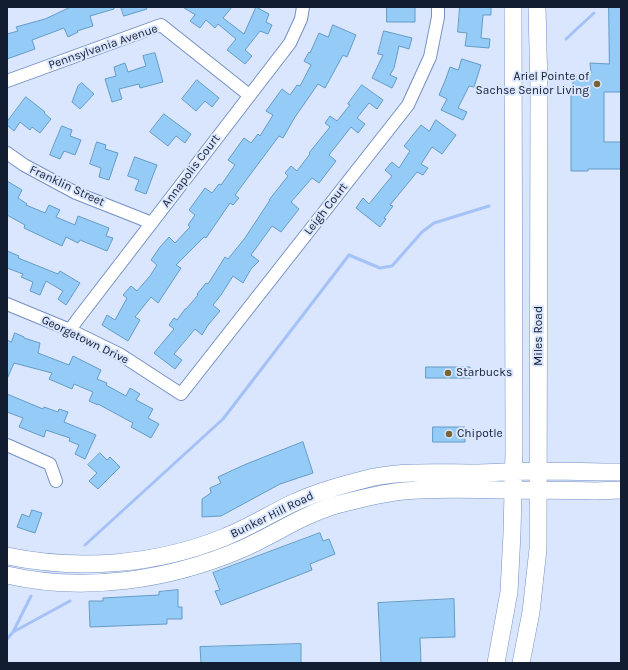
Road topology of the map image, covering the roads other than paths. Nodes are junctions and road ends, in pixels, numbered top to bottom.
1 (303, 7) edge
2 (438, 7) edge
3 (513, 7) edge
4 (537, 7) edge
5 (7, 81) edge
6 (249, 95) junction
7 (7, 153) edge
8 (152, 223) junction
9 (7, 304) edge
10 (70, 330) junction
11 (181, 394) joint
12 (7, 445) edge
13 (538, 471) junction
14 (513, 472) junction
15 (621, 472) edge
16 (56, 481) dead end
17 (331, 488) junction
18 (512, 490) junction
19 (538, 490) junction
20 (621, 490) edge
21 (334, 506) junction
22 (7, 556) edge
23 (198, 556) junction
24 (7, 575) edge
25 (498, 657) edge
26 (522, 661) edge

1 - 6 street, Annapolis Court
2 - 11 street, Leigh Court
3 - 14 main road
4 - 13 main road, Miles Road
5 - 6 street, Pennsylvania Avenue
6 - 8 street, Annapolis Court
7 - 8 street, Franklin Street
8 - 10 street, Annapolis Court
9 - 10 street, Georgetown Drive
10 - 11 street, Georgetown Drive
12 - 16 street
13 - 14 main road, Bunker Hill Road
13 - 15 main road, Bunker Hill Road
13 - 19 main road, Miles Road
14 - 17 main road, Bunker Hill Road
14 - 18 main road
17 - 21 main road
17 - 23 main road, Bunker Hill Road
18 - 19 main road, Bunker Hill Road
18 - 21 main road, Bunker Hill Road
18 - 25 main road
19 - 20 main road, Bunker Hill Road
19 - 26 main road, Miles Road
21 - 23 main road, Bunker Hill Road
22 - 23 main road, Bunker Hill Road
23 - 24 main road, Bunker Hill Road
25 - 26 main road

